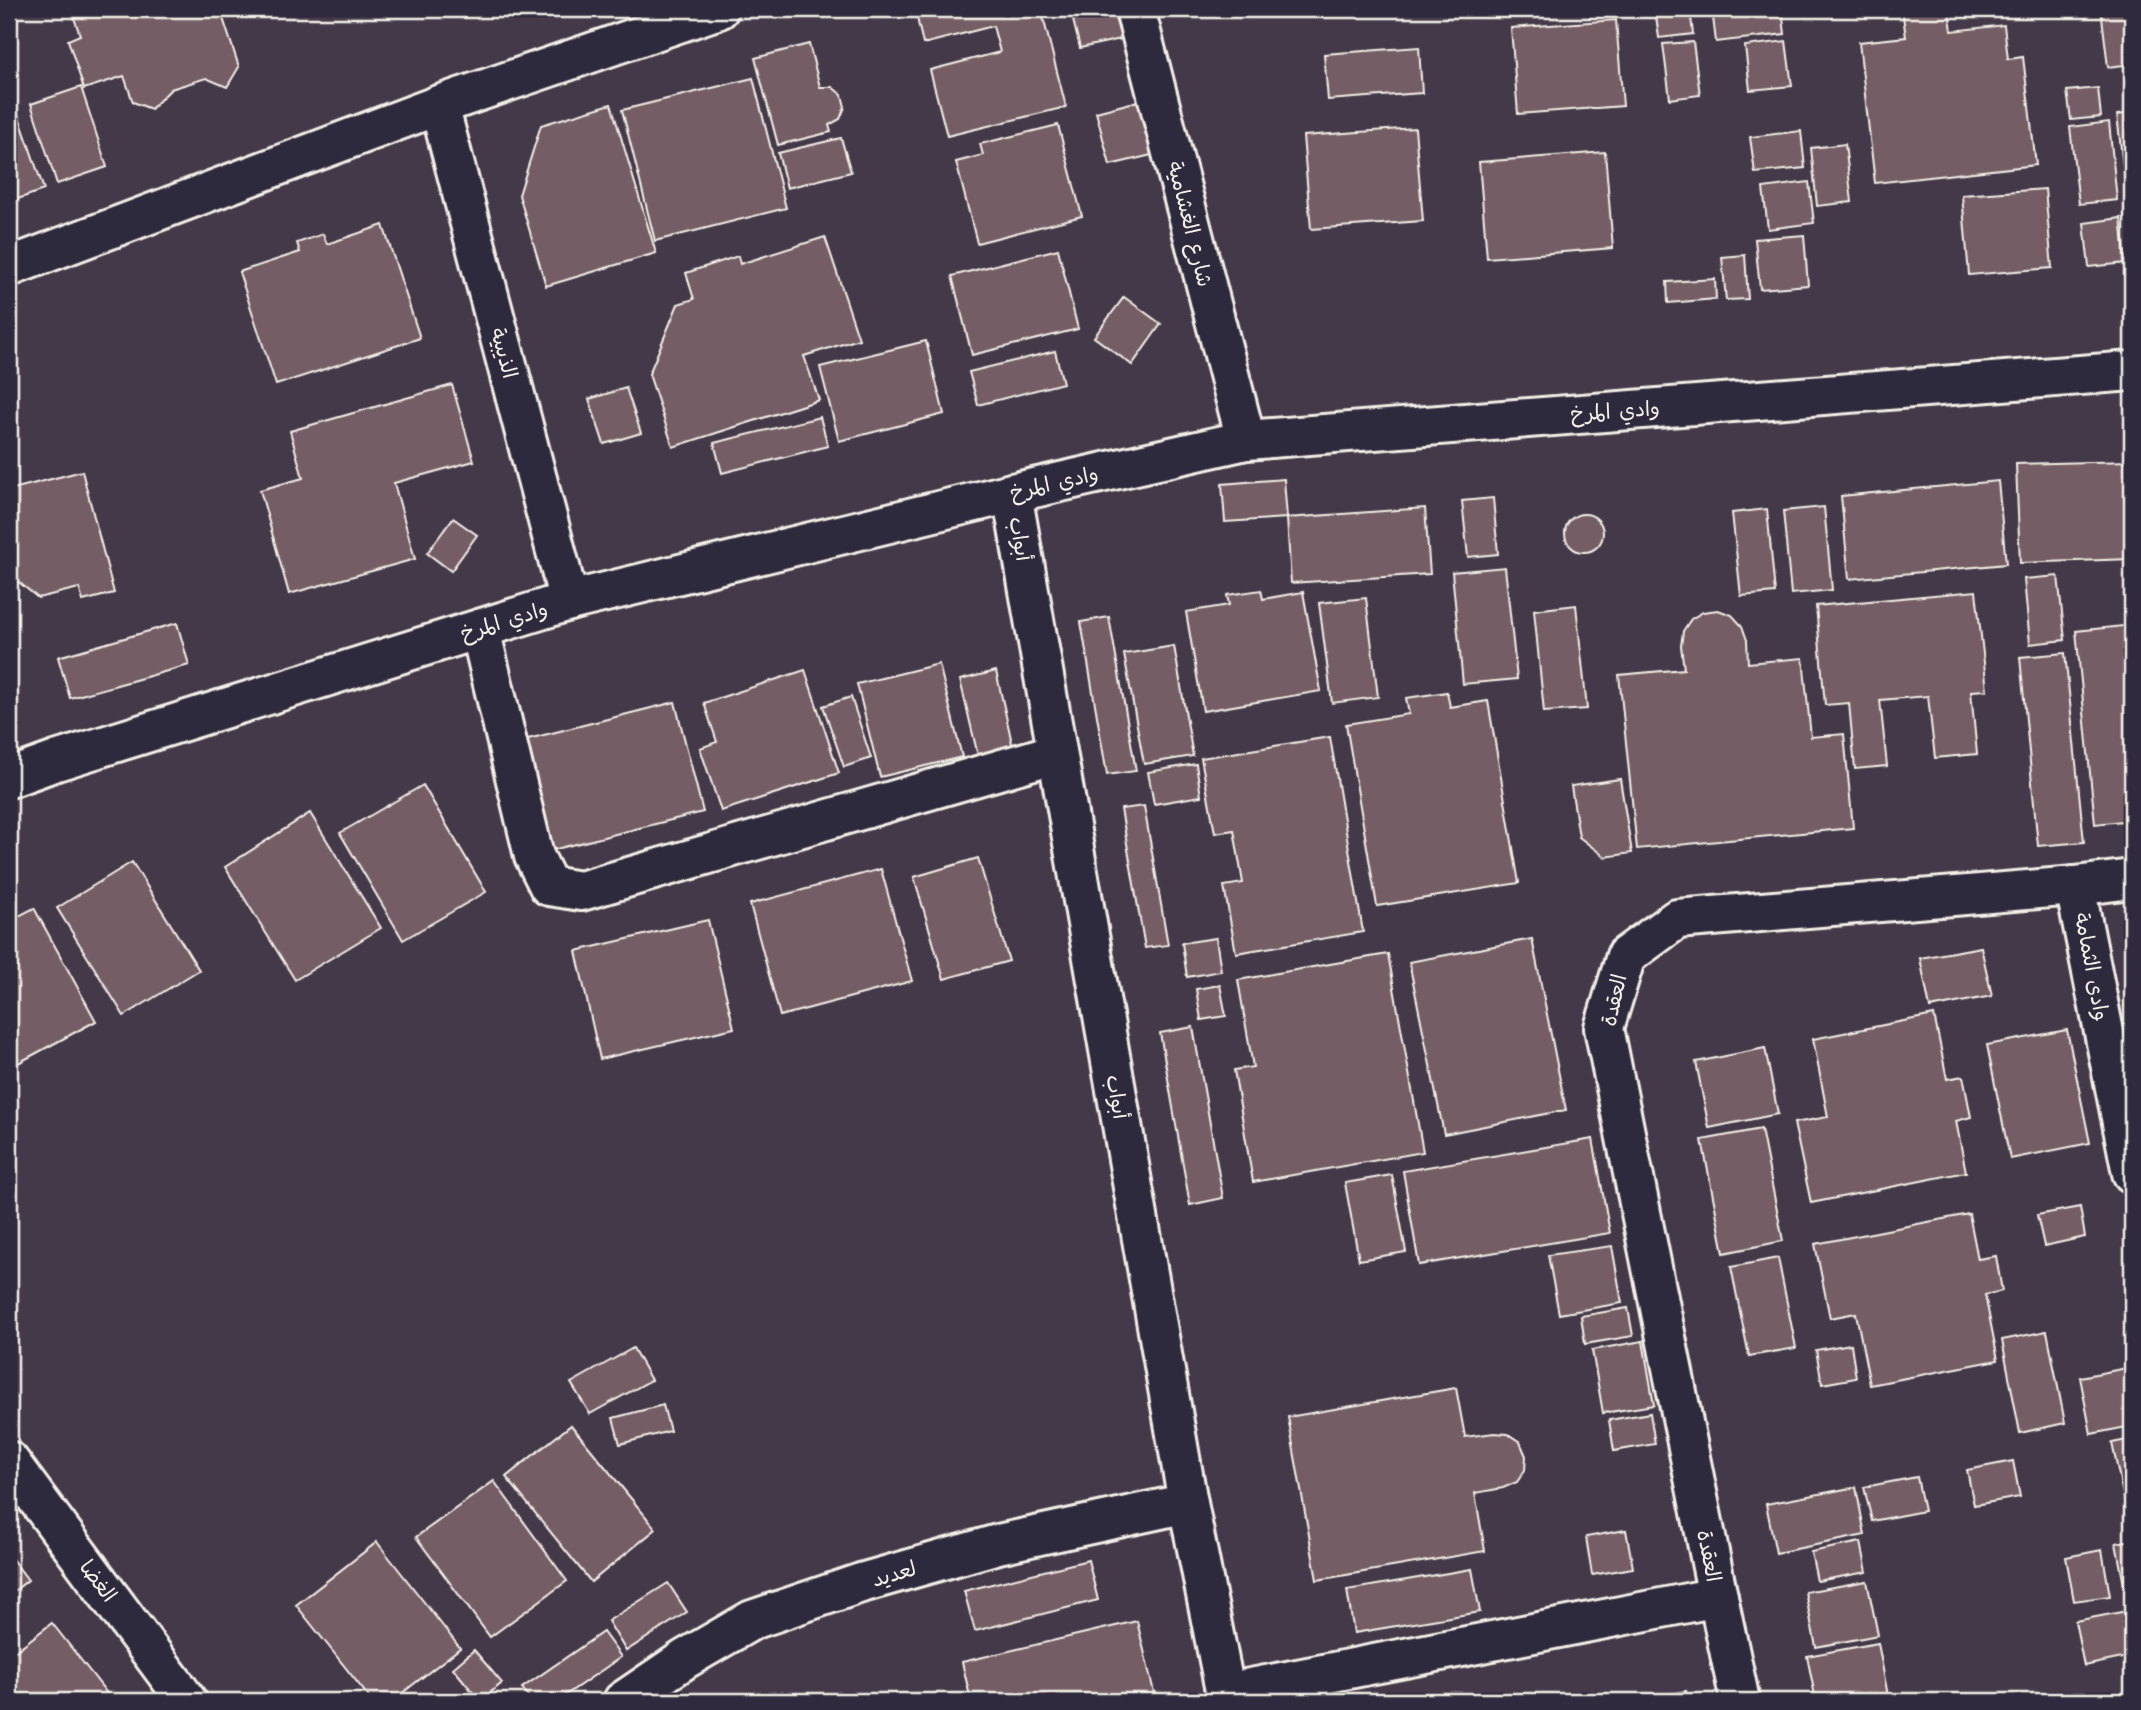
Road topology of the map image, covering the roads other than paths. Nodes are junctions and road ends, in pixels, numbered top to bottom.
1 (719, 9) edge
2 (1135, 9) edge
3 (439, 104) junction
4 (9, 267) edge
5 (2132, 371) edge
6 (1245, 440) junction
7 (1012, 493) junction
8 (569, 601) junction
9 (480, 629) junction
10 (1057, 753) junction
11 (9, 778) edge
12 (2132, 879) edge
13 (2075, 886) junction
14 (2132, 1173) edge
15 (9, 1461) edge
16 (1188, 1503) junction
17 (1718, 1597) junction
18 (1226, 1697) edge
19 (187, 1701) edge
20 (623, 1701) edge
21 (1740, 1701) edge

1 - 3 street
2 - 6 street, شارع الغشامية
3 - 4 street
3 - 8 street, الذيبية
5 - 6 street, وادي المرخ
6 - 7 street, وادي المرخ
7 - 8 street, وادي المرخ
7 - 10 street, أبواب
8 - 9 street, وادي المرخ
9 - 10 street
9 - 11 street, وادي المرخ
10 - 16 street, أبواب
12 - 13 street, العقدة
13 - 14 street, وادى الثمامة
13 - 17 street, العقدة
15 - 19 street, الغضا
16 - 18 street, أبواب
16 - 20 street, لعديد
17 - 18 street, العقدة
17 - 21 street, العقدة

